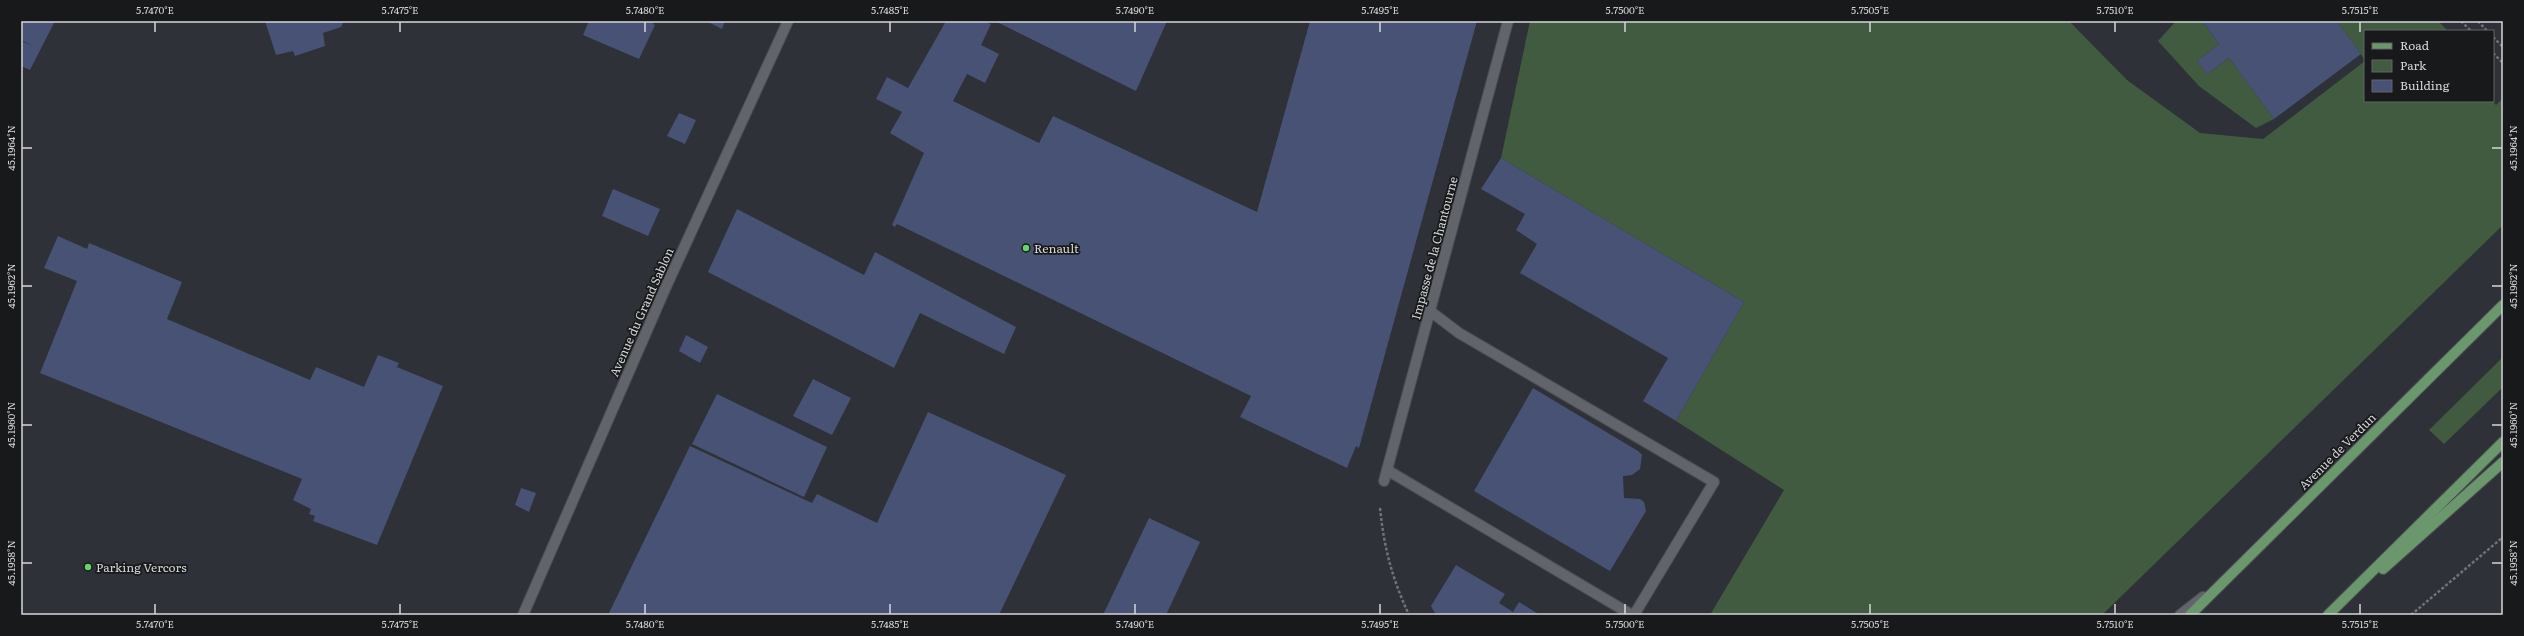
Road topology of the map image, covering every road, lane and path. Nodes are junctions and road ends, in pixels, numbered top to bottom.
1 (788, 21) edge
2 (1508, 21) edge
3 (2461, 21) edge
4 (2478, 21) edge
5 (2470, 30) edge
6 (2487, 30) edge
7 (2494, 38) edge
8 (2503, 47) edge
9 (2494, 54) edge
10 (2503, 63) edge
11 (2503, 305) edge
12 (1430, 311) junction
13 (2503, 442) edge
14 (2503, 462) edge
15 (1387, 470) junction
16 (1384, 481) joint
17 (2503, 537) edge
18 (2220, 586) junction
19 (524, 615) edge
20 (1409, 615) edge
21 (1633, 615) edge
22 (2180, 615) edge
23 (2190, 615) edge
24 (2328, 615) edge
25 (2333, 615) edge
26 (2411, 615) edge

1 - 19 street, Avenue du Grand Sablon
2 - 12 street, Impasse de la Chantourne
3 - 5 path
4 - 6 path
7 - 8 path
9 - 10 path
11 - 18 main road, Avenue de Verdun
12 - 15 street, Impasse de la Chantourne
12 - 21 street
13 - 24 main road
14 - 25 main road
15 - 16 street, Impasse de la Chantourne
15 - 21 street
16 - 20 path
17 - 26 path
18 - 22 street
18 - 23 main road, Avenue de Verdun

